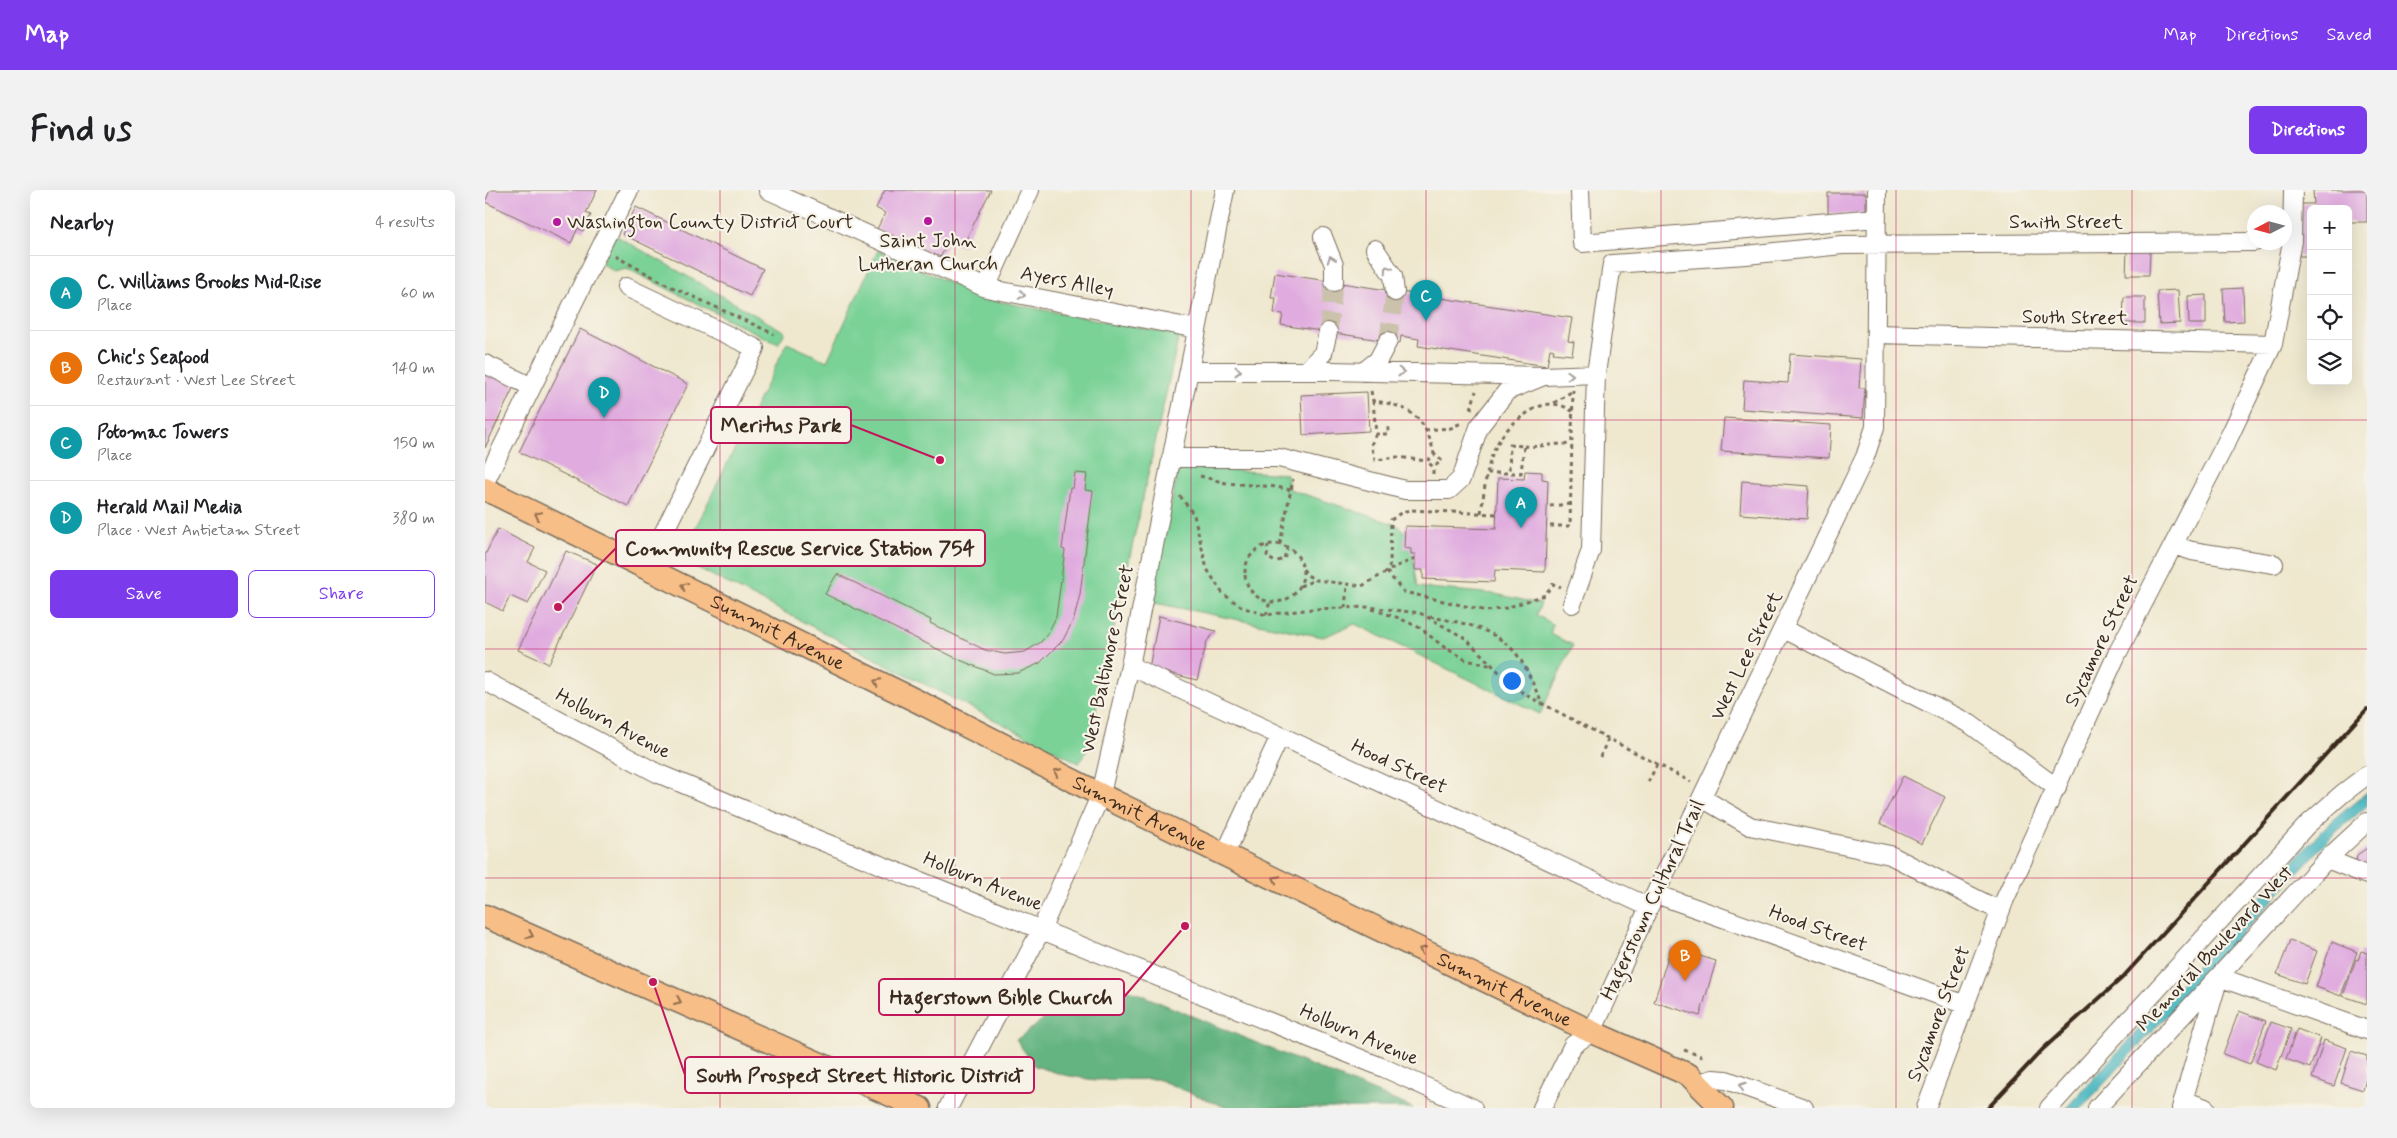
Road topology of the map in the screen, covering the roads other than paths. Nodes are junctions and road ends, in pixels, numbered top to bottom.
1 (629, 190) edge
2 (768, 190) edge
3 (1031, 190) edge
4 (1225, 190) edge
5 (1580, 190) edge
6 (1877, 190) edge
7 (2293, 190) edge
8 (2292, 205) edge
9 (1877, 218) junction
10 (1323, 237) dead end
11 (2247, 242) edge
12 (1877, 244) junction
13 (1375, 249) dead end
14 (2287, 250) edge
15 (1334, 282) tunnel mouth
16 (626, 287) dead end
17 (986, 288) junction
18 (1395, 292) tunnel mouth
19 (1197, 329) junction
20 (1328, 332) tunnel mouth
21 (1876, 334) junction
22 (1388, 341) tunnel mouth
23 (2273, 344) junction
24 (485, 364) edge
25 (1189, 371) junction
26 (1306, 371) junction
27 (1363, 372) junction
28 (1596, 374) junction
29 (1544, 376) junction
30 (532, 387) junction
31 (1171, 458) junction
32 (485, 482) edge
33 (485, 488) edge
34 (2173, 545) junction
35 (2274, 564) dead end
36 (647, 568) junction
37 (1574, 598) road end
38 (1784, 629) junction
39 (1130, 666) junction
40 (485, 681) edge
41 (1280, 736) junction
42 (2367, 775) edge
43 (2057, 788) junction
44 (1101, 794) junction
45 (1704, 794) junction
46 (2367, 822) edge
47 (1225, 854) junction
48 (2327, 859) junction
49 (2367, 874) edge
50 (1652, 900) junction
51 (2000, 911) junction
52 (485, 916) edge
53 (1042, 928) junction
54 (2219, 977) junction
55 (1966, 1005) junction
56 (2367, 1030) edge
57 (1592, 1032) junction
58 (1706, 1081) junction
59 (2182, 1104) edge
60 (920, 1108) edge
61 (948, 1108) edge
62 (1473, 1108) edge
63 (1542, 1108) edge
64 (1722, 1108) edge
65 (1804, 1108) edge
66 (1926, 1108) edge
67 (2049, 1108) edge
68 (2097, 1108) edge
69 (2205, 1108) edge

1 - 30 street
2 - 17 street, Ayers Alley
3 - 17 street
4 - 19 street, West Baltimore Street
5 - 9 street
6 - 9 street, West Lee Street
7 - 8 street, Sycamore Street
9 - 12 street, West Lee Street
15 -> 10 street
11 - 12 street, Smith Street
12 - 21 street, West Lee Street
12 - 28 street, Smith Street
18 -> 13 street
14 - 23 street, Sycamore Street
16 - 36 street
17 -> 19 street, Ayers Alley
19 - 25 street, West Baltimore Street
20 - 26 street
21 - 23 street, South Street
21 - 38 street, West Lee Street
22 - 27 street
23 - 34 street, Sycamore Street
24 - 30 street
25 -> 26 street
25 - 31 street, West Baltimore Street
26 - 27 street
27 -> 29 street
29 -> 28 street
28 - 37 street
29 - 31 street
30 - 32 street
31 - 39 street, West Baltimore Street
36 -> 33 main road, Summit Avenue
34 - 35 street
34 - 43 street, Sycamore Street
44 -> 36 main road, Summit Avenue
38 - 43 street
38 - 45 street, West Lee Street
39 - 41 street, Hood Street
39 - 44 street, West Baltimore Street
40 - 53 street, Holburn Avenue
41 - 47 street
41 - 50 street, Hood Street
42 - 67 street
43 - 51 street, Sycamore Street
44 - 47 main road, Summit Avenue
44 - 53 street, West Baltimore Street
45 - 50 street, West Lee Street
45 - 51 street
46 - 48 street, Memorial Boulevard West
57 -> 47 main road, Summit Avenue
48 - 49 street
48 - 54 street, Memorial Boulevard West
50 - 55 street, Hood Street
50 - 57 street, West Lee Street
51 - 55 street, Sycamore Street
52 -> 60 main road
53 - 61 street, West Baltimore Street
53 - 62 street, Holburn Avenue
54 - 56 street
54 - 59 street
54 - 68 street, Memorial Boulevard West
55 - 66 street, Sycamore Street
57 - 58 main road, Summit Avenue
57 - 63 street, West Lee Street
58 - 64 main road
65 -> 58 street, Summit Avenue
59 - 69 street

